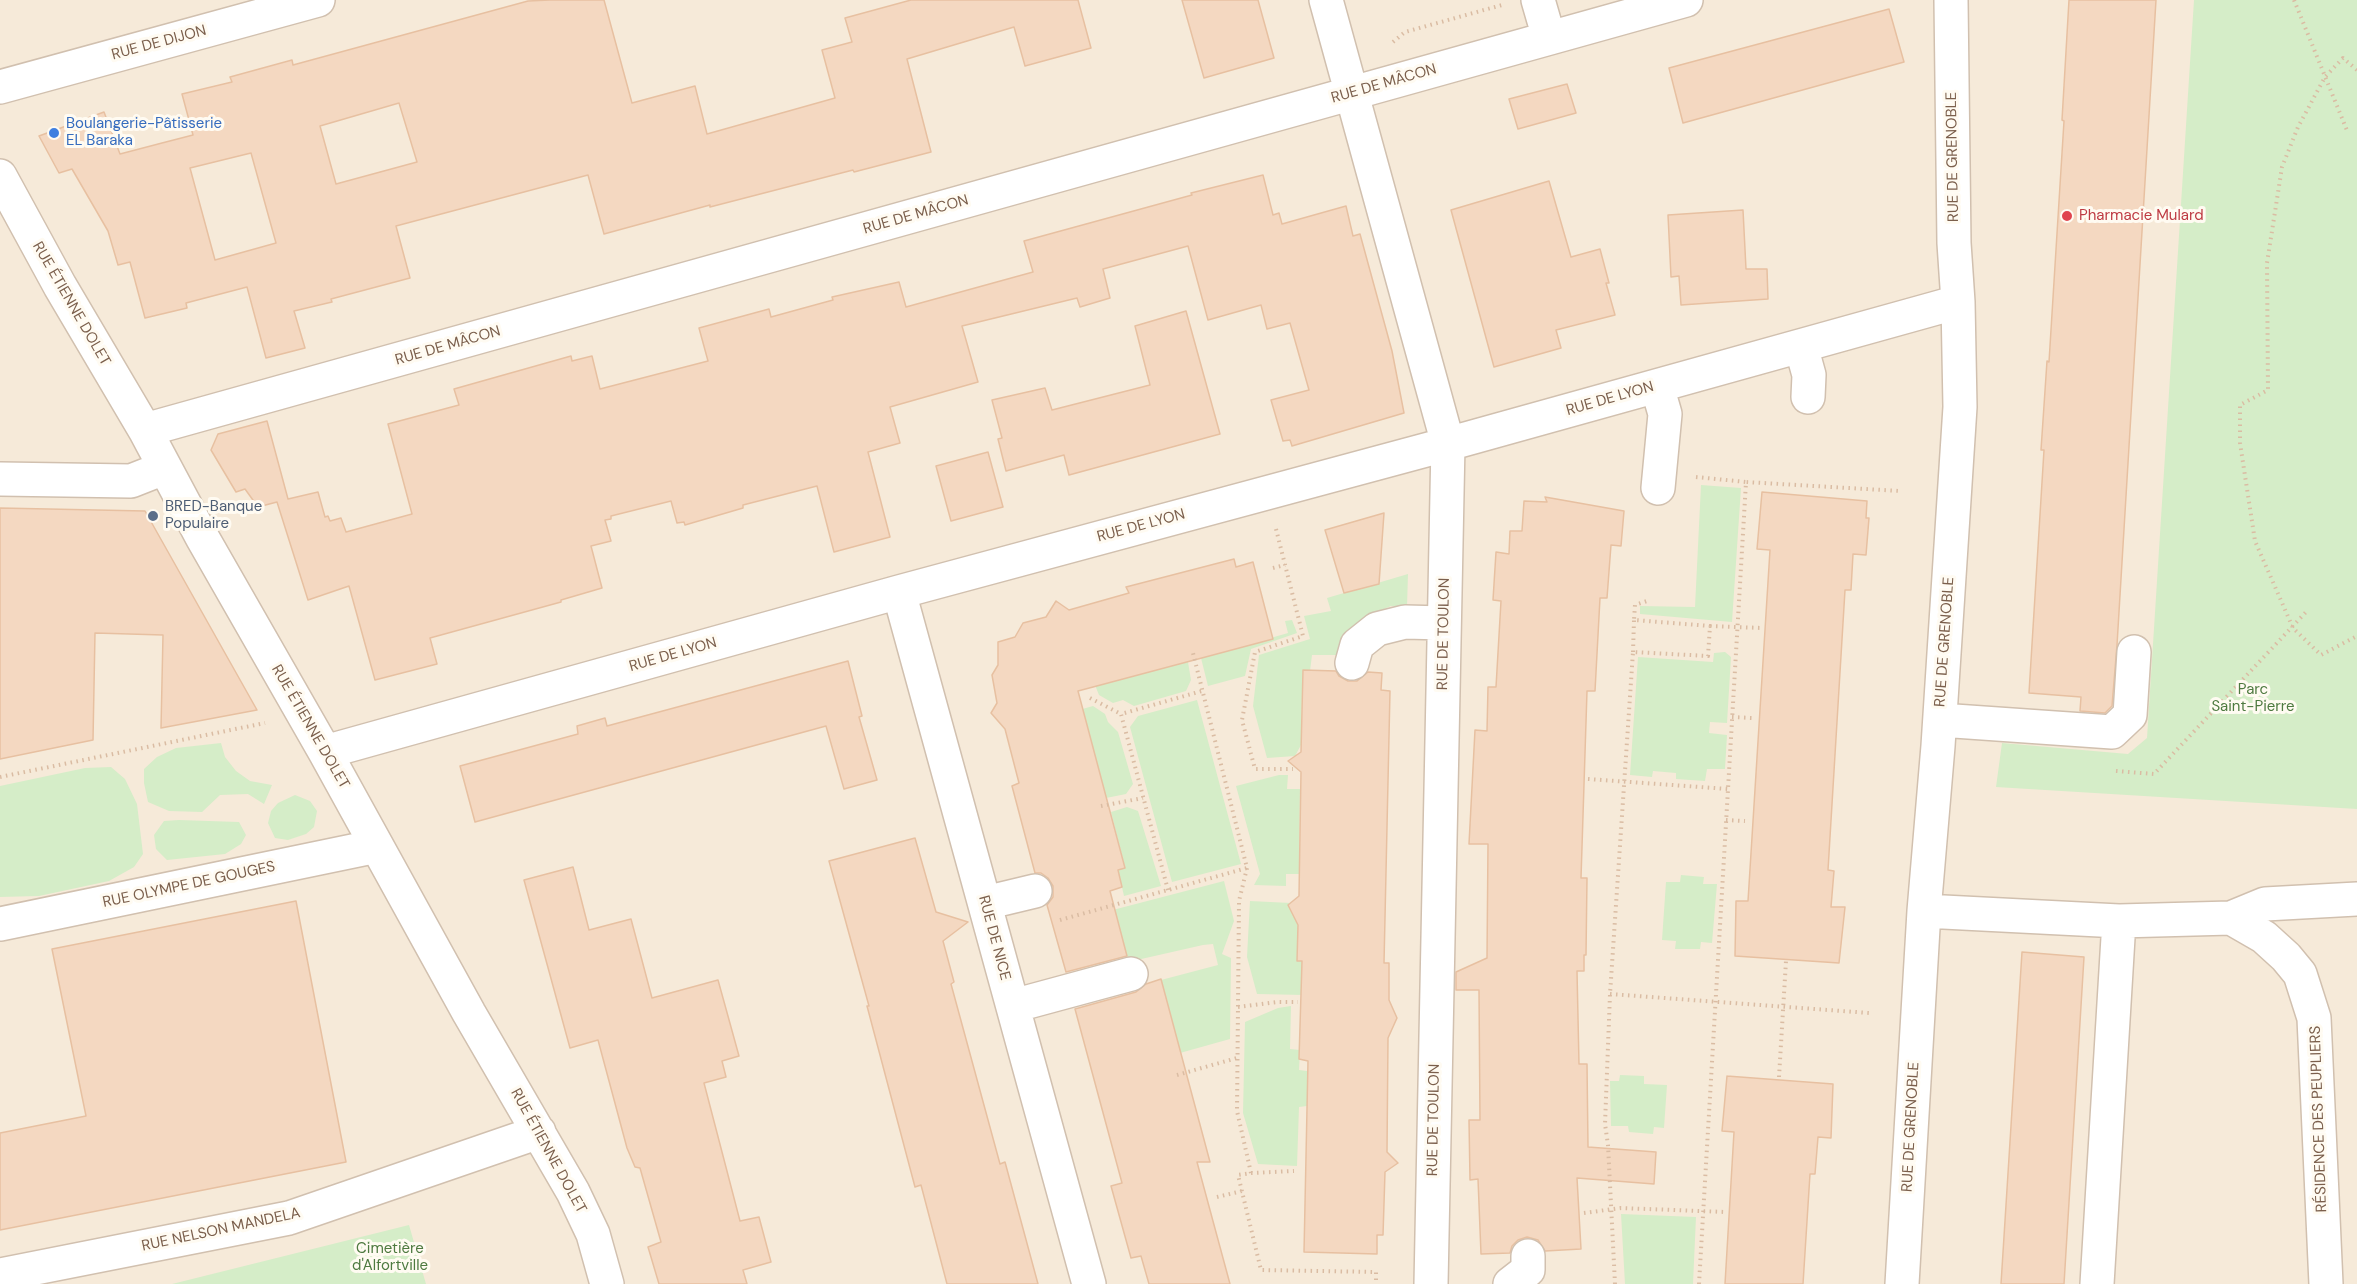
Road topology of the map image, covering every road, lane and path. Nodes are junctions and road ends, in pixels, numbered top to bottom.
1 (318, 0) edge
2 (1326, 0) edge
3 (1686, 0) edge
4 (1951, 0) edge
5 (2294, 0) edge
6 (1524, 2) edge
7 (1405, 32) dead end
8 (1549, 38) junction
9 (2357, 70) edge
10 (2325, 77) junction
11 (0, 87) edge
12 (1352, 93) junction
13 (2348, 133) dead end
14 (0, 176) edge
15 (1958, 302) junction
16 (1801, 346) junction
17 (1657, 386) junction
18 (1808, 397) dead end
19 (145, 430) junction
20 (1448, 444) junction
21 (164, 468) junction
22 (1703, 478) dead end
23 (0, 479) edge
24 (1746, 482) junction
25 (1658, 488) dead end
26 (1900, 491) dead end
27 (1266, 492) junction
28 (1284, 565) junction
29 (1274, 568) dead end
30 (899, 592) junction
31 (1650, 600) dead end
32 (1634, 620) junction
33 (1444, 623) junction
34 (1710, 626) junction
35 (1737, 626) junction
36 (1762, 628) dead end
37 (2357, 636) edge
38 (1633, 652) junction
39 (2134, 652) dead end
40 (1193, 653) dead end
41 (1352, 663) dead end
42 (1202, 692) junction
43 (1090, 698) dead end
44 (1121, 714) junction
45 (304, 715) junction
46 (1732, 717) junction
47 (1752, 718) dead end
48 (1940, 720) junction
49 (325, 752) junction
50 (1293, 769) dead end
51 (0, 777) edge
52 (1588, 779) dead end
53 (1624, 781) junction
54 (1728, 789) junction
55 (1143, 798) junction
56 (1101, 806) dead end
57 (1726, 820) junction
58 (1745, 821) dead end
59 (377, 846) junction
60 (1247, 868) junction
61 (1168, 890) junction
62 (1035, 891) dead end
63 (2357, 899) edge
64 (985, 903) junction
65 (1924, 910) junction
66 (1066, 918) dead end
67 (2231, 918) junction
68 (2119, 921) junction
69 (0, 924) edge
70 (1786, 962) dead end
71 (1131, 974) dead end
72 (1610, 994) junction
73 (1298, 1002) dead end
74 (1715, 1002) junction
75 (1013, 1006) junction
76 (1783, 1006) junction
77 (1238, 1007) junction
78 (1869, 1013) dead end
79 (1237, 1058) junction
80 (1177, 1075) dead end
81 (1779, 1077) dead end
82 (539, 1132) junction
83 (1294, 1171) dead end
84 (1251, 1173) junction
85 (1242, 1191) junction
86 (1217, 1197) dead end
87 (1612, 1209) junction
88 (1703, 1211) junction
89 (1725, 1212) dead end
90 (1584, 1213) dead end
91 (1528, 1256) dead end
92 (0, 1275) edge
93 (607, 1284) edge
94 (1089, 1284) edge
95 (1376, 1284) edge
96 (1431, 1284) edge
97 (1510, 1284) edge
98 (1615, 1284) edge
99 (1699, 1284) edge
100 (1902, 1284) edge
101 (2097, 1284) edge
102 (2326, 1284) edge

1 - 11 street, RUE DE DIJON
2 - 12 street, RUE DE TOULON
3 - 8 street, RUE DE MÂCON
4 - 15 street, RUE DE GRENOBLE
5 - 10 path
6 - 7 path
6 - 8 street
8 - 12 street, RUE DE MÂCON
9 - 10 path
10 - 13 path
10 - 37 path
12 - 19 street, RUE DE MÂCON
12 - 20 street, RUE DE TOULON
14 - 19 street, RUE ÉTIENNE DOLET
15 - 16 street, RUE DE LYON
15 - 48 street, RUE DE GRENOBLE
16 - 17 street, RUE DE LYON
16 - 18 street
17 - 20 street, RUE DE LYON
17 - 25 street
19 - 21 street, RUE ÉTIENNE DOLET
20 - 27 street, RUE DE LYON
20 - 33 street, RUE DE TOULON
21 - 23 street
21 - 45 street, RUE ÉTIENNE DOLET
22 - 24 path
24 - 26 path
24 - 35 path
27 - 28 path
27 - 30 street, RUE DE LYON
28 - 29 path
28 - 50 path
30 - 49 street, RUE DE LYON
30 - 64 street, RUE DE NICE
31 - 32 path
32 - 34 path
32 - 38 path
33 - 41 street
33 - 96 street, RUE DE TOULON
34 - 35 path
34 - 38 path
35 - 36 path
35 - 46 path
38 - 53 path
39 - 48 street
40 - 42 path
42 - 44 path
42 - 60 path
43 - 44 path
44 - 55 path
45 - 49 street, RUE ÉTIENNE DOLET
45 - 51 path
46 - 47 path
46 - 54 path
48 - 65 street, RUE DE GRENOBLE
49 - 59 street, RUE ÉTIENNE DOLET
52 - 53 path
53 - 54 path
53 - 72 path
54 - 57 path
55 - 56 path
55 - 61 path
57 - 58 path
57 - 74 path
59 - 69 street, RUE OLYMPE DE GOUGES
59 - 82 street, RUE ÉTIENNE DOLET
60 - 61 path
60 - 77 path
61 - 66 path
62 - 64 street
63 - 67 street
64 - 75 street, RUE DE NICE
65 - 68 street
65 - 100 street, RUE DE GRENOBLE
67 - 68 street
67 - 102 street, RÉSIDENCE DES PEUPLIERS
68 - 101 street
70 - 76 path
71 - 75 street
72 - 74 path
72 - 87 path
73 - 77 path
74 - 76 path
74 - 88 path
75 - 94 street, RUE DE NICE
76 - 78 path
76 - 81 path
77 - 79 path
79 - 80 path
79 - 84 path
82 - 92 street, RUE NELSON MANDELA
82 - 93 street, RUE ÉTIENNE DOLET
83 - 84 path
84 - 85 path
85 - 86 path
85 - 95 path
87 - 88 path
87 - 90 path
87 - 98 path
88 - 89 path
88 - 99 path
91 - 97 street

